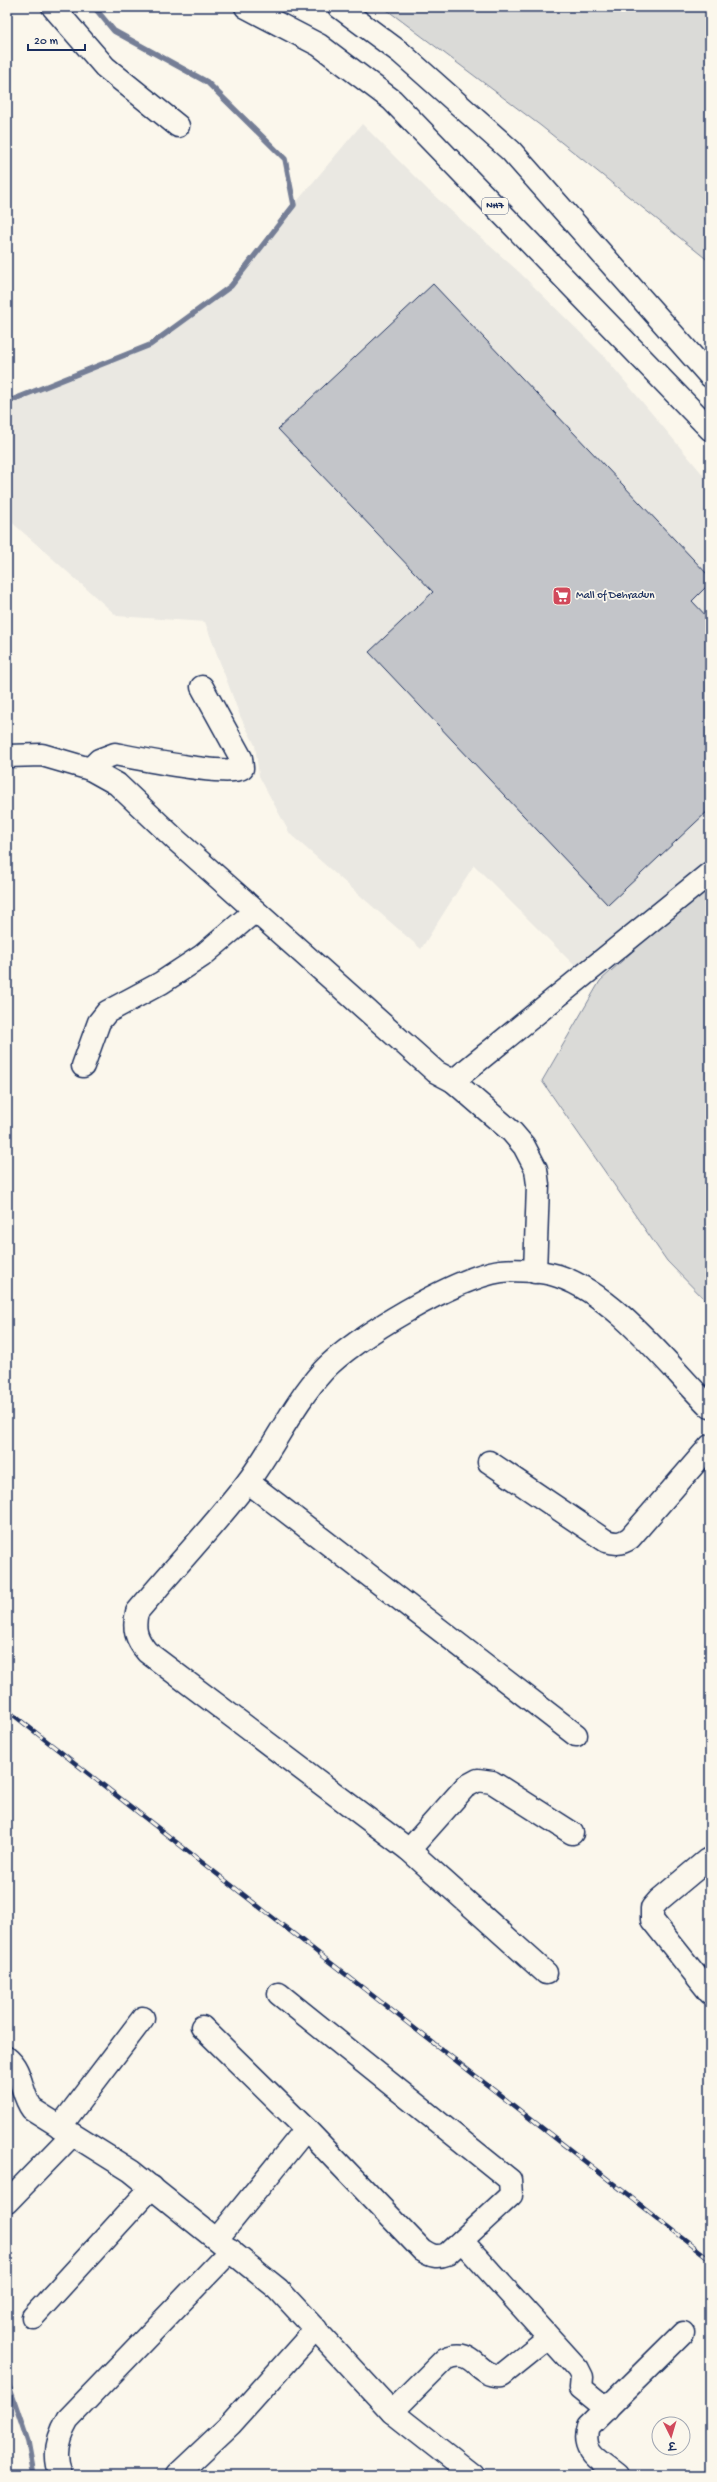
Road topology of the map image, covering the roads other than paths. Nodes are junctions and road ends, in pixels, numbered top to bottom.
1 (53, 7) edge
2 (234, 7) edge
3 (339, 7) edge
4 (251, 10) edge
5 (178, 126) dead end
6 (710, 376) edge
7 (710, 429) edge
8 (202, 687) dead end
9 (7, 756) edge
10 (90, 769) junction
11 (710, 873) edge
12 (255, 911) junction
13 (83, 1066) dead end
14 (453, 1081) junction
15 (535, 1272) junction
16 (710, 1407) edge
17 (710, 1446) edge
18 (489, 1462) dead end
19 (248, 1482) junction
20 (576, 1734) dead end
21 (572, 1833) dead end
22 (409, 1850) junction
23 (707, 1860) dead end
24 (546, 1973) dead end
25 (710, 1993) edge
26 (279, 1994) dead end
27 (143, 2018) dead end
28 (202, 2027) dead end
29 (7, 2058) edge
30 (306, 2129) junction
31 (66, 2131) junction
32 (152, 2187) junction
33 (7, 2202) edge
34 (462, 2241) junction
35 (224, 2244) junction
36 (33, 2317) dead end
37 (316, 2329) junction
38 (683, 2333) dead end
39 (548, 2338) junction
40 (607, 2409) junction
41 (392, 2412) junction
42 (609, 2472) edge
43 (61, 2475) edge
44 (177, 2475) edge
45 (472, 2475) edge

1 - 5 main road
2 - 4 main road
3 - 6 main road
4 - 7 main road, NH7
8 - 10 main road
9 - 10 main road
10 - 12 main road
11 - 14 main road
12 - 13 main road
12 - 14 main road
14 - 15 main road
15 - 16 main road
15 - 19 main road
17 - 18 main road
19 - 20 main road
19 - 22 main road
21 - 22 main road
22 - 24 main road
23 - 25 main road
26 - 34 main road
27 - 31 main road
28 - 30 main road
29 - 31 main road
30 - 34 main road
30 - 35 main road
31 - 32 main road
31 - 33 main road
32 - 35 main road
32 - 36 main road
34 - 39 main road
35 - 37 main road
35 - 43 main road
37 - 41 main road
37 - 44 main road
38 - 40 main road
39 - 40 main road
39 - 41 main road
40 - 42 main road
41 - 45 main road

